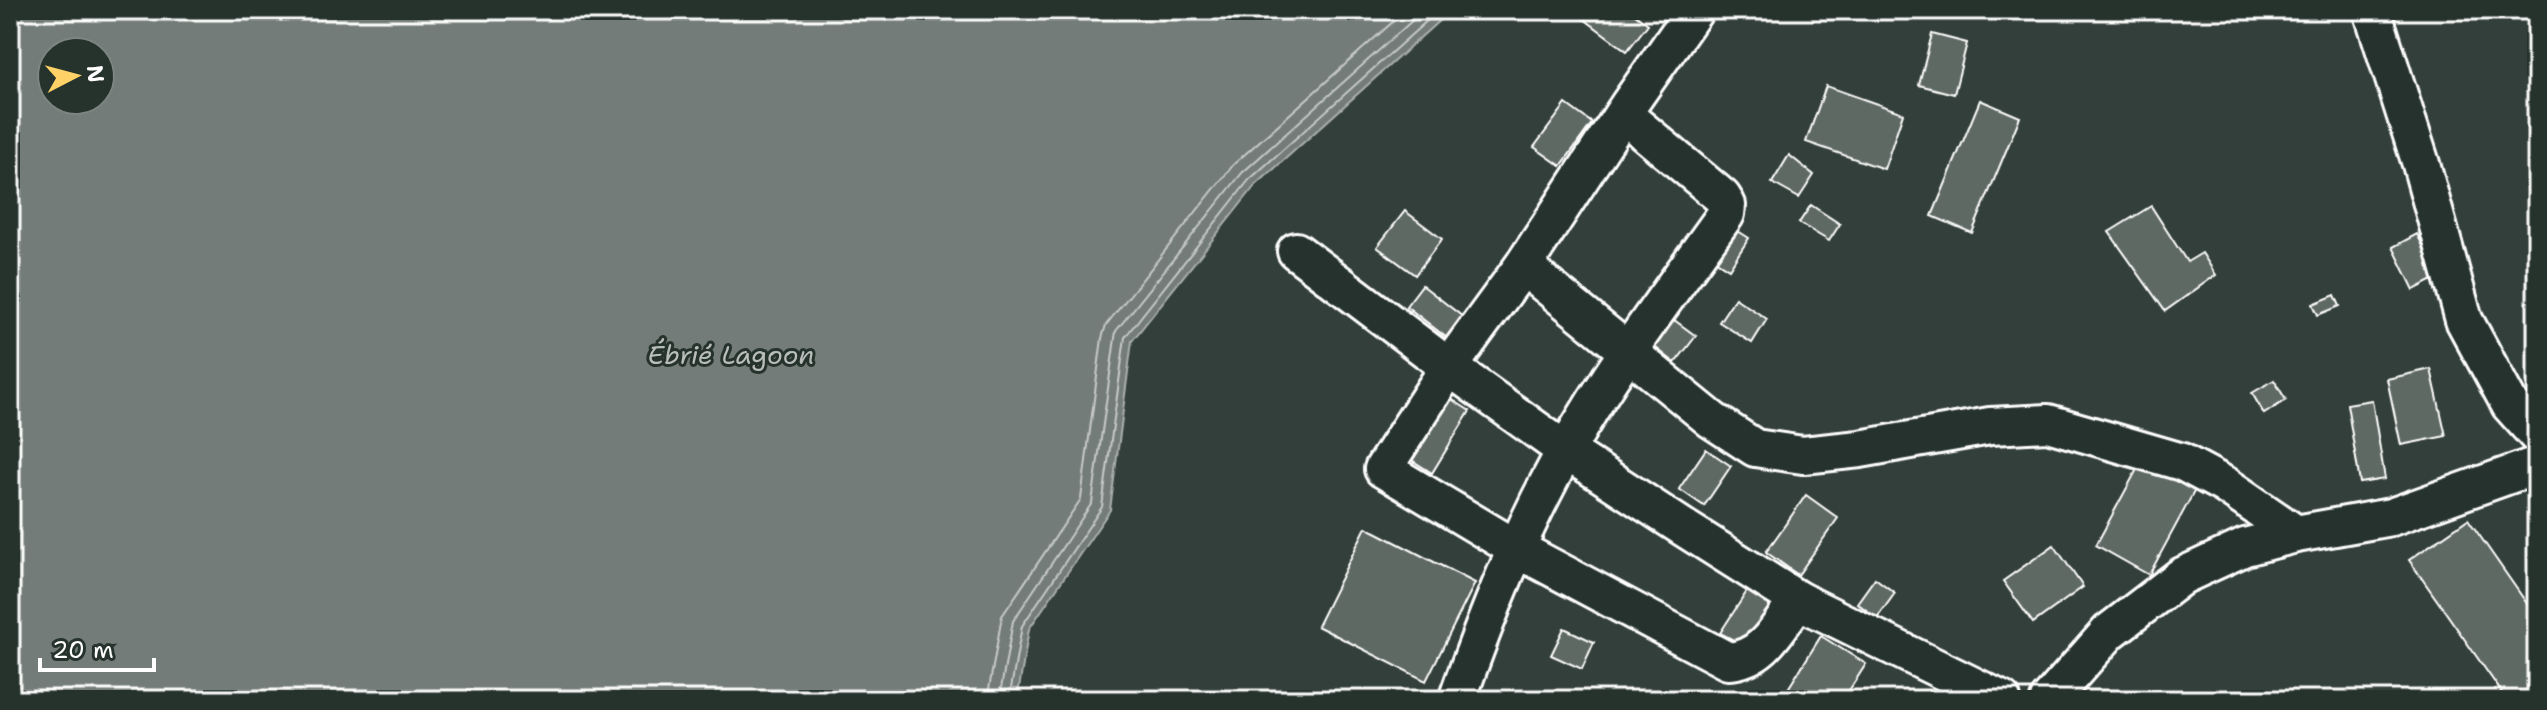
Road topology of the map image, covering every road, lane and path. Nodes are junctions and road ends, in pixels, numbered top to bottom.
1 (1695, 10) edge
2 (2372, 10) edge
3 (1623, 114) junction
4 (1296, 251) dead end
5 (1523, 266) junction
6 (1628, 351) junction
7 (1449, 367) junction
8 (2537, 435) edge
9 (1566, 451) junction
10 (2537, 465) edge
11 (2296, 534) junction
12 (1517, 549) junction
13 (1798, 600) junction
14 (1457, 700) edge
15 (2002, 700) edge
16 (2049, 700) edge

1 - 3 street
2 - 8 street
3 - 5 street
3 - 6 street
4 - 7 street
5 - 6 street
5 - 7 street
6 - 9 street
6 - 11 street
7 - 9 street
7 - 12 street
9 - 12 street
9 - 13 street
10 - 11 street
11 - 16 street
12 - 13 street
12 - 14 street
13 - 15 street

